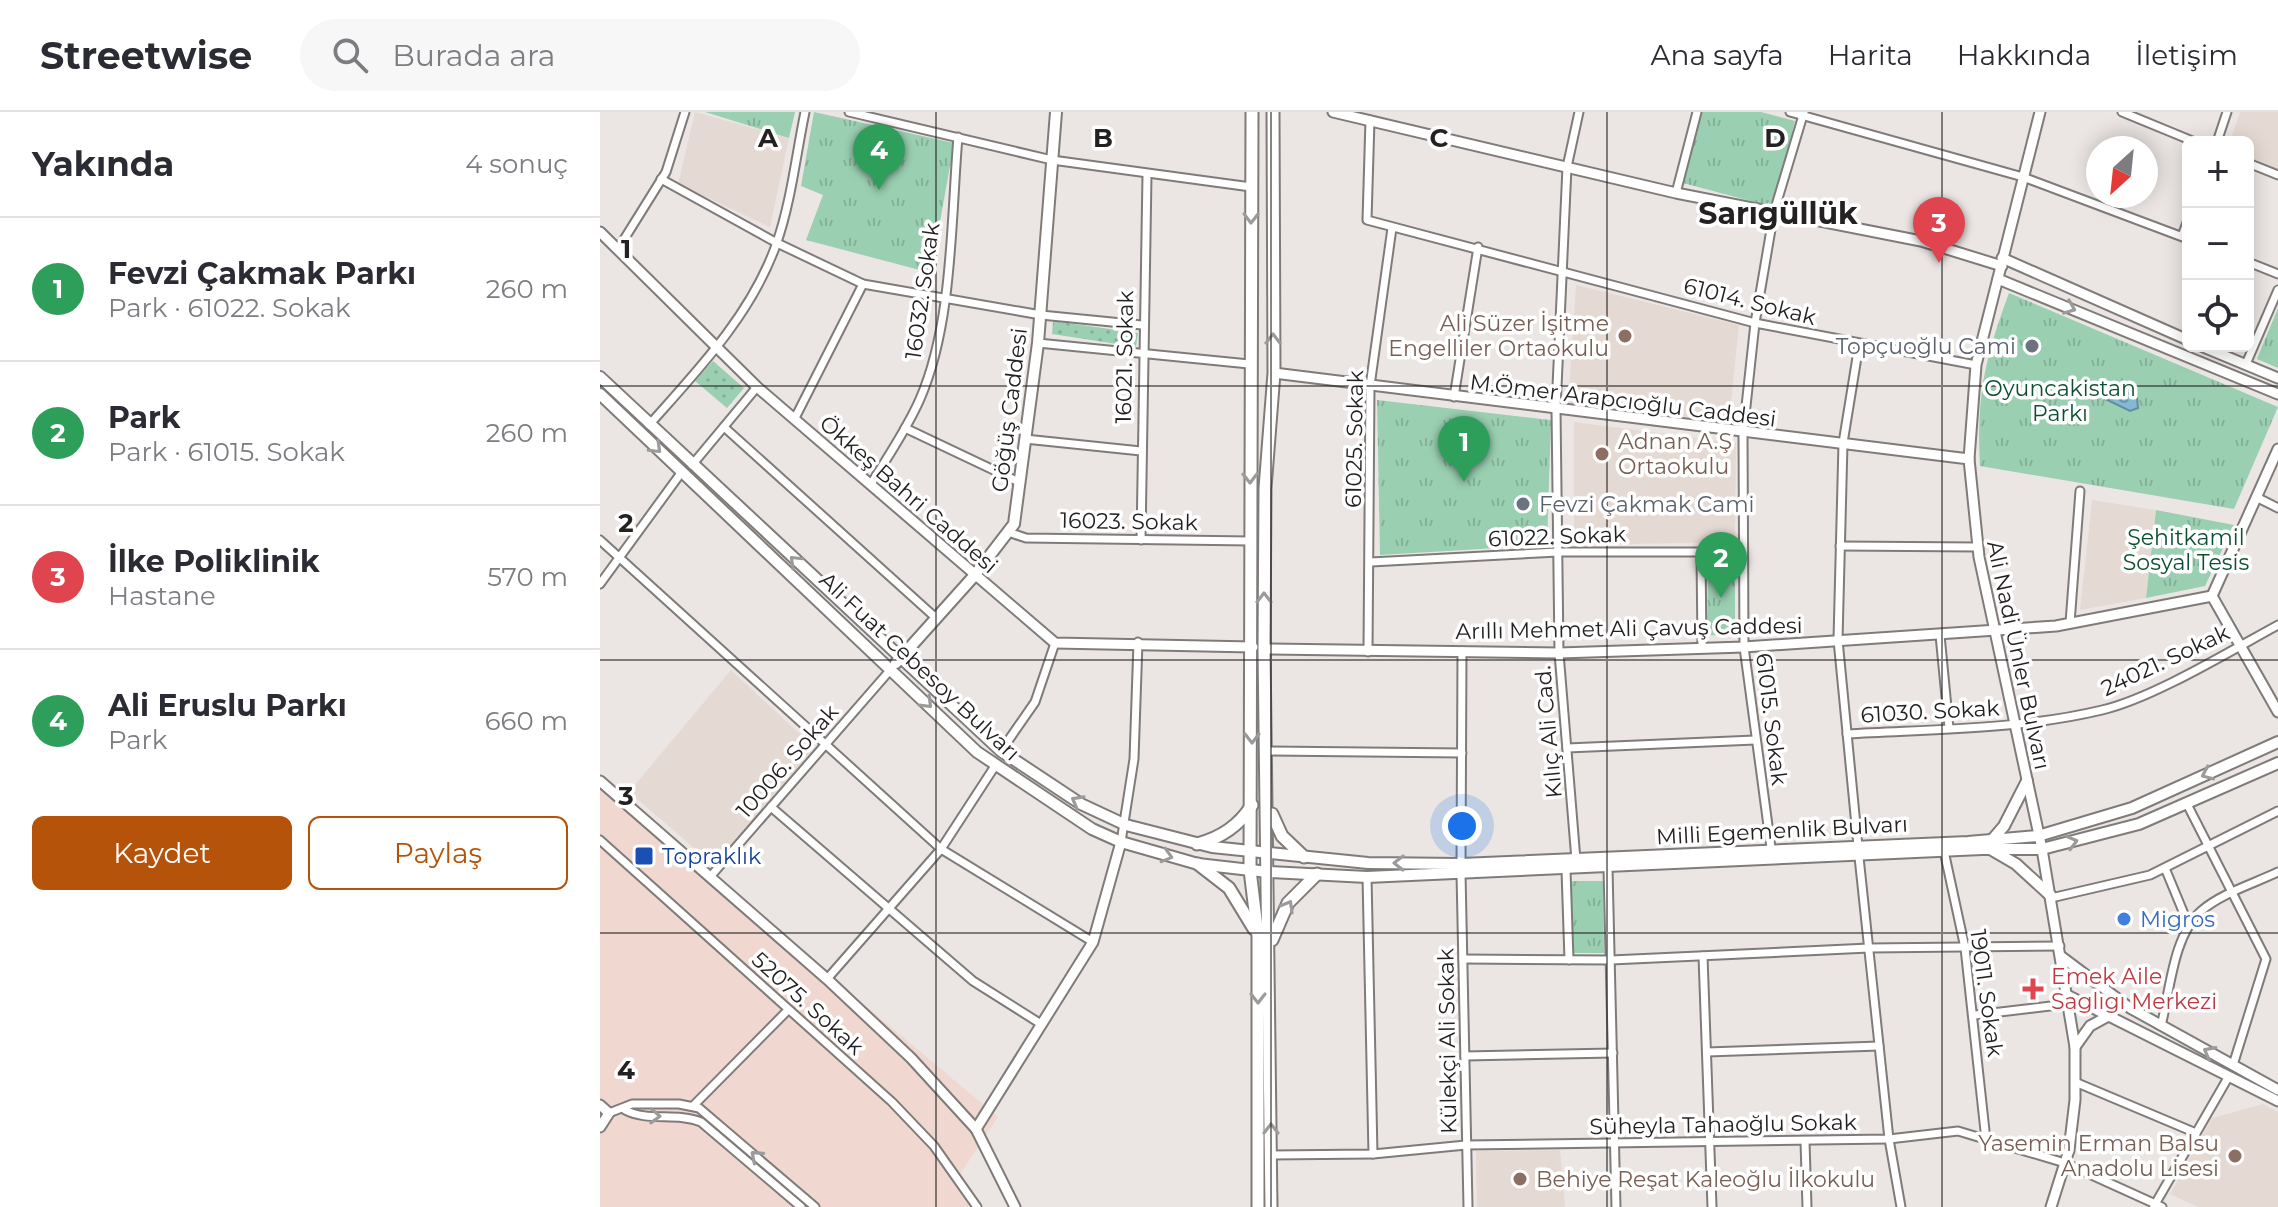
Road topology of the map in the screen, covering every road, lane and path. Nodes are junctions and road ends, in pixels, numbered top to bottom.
1 (685, 112) edge
2 (805, 112) edge
3 (849, 112) edge
4 (1056, 112) edge
5 (1252, 112) edge
6 (1273, 112) edge
7 (1333, 112) edge
8 (1579, 112) edge
9 (1697, 112) edge
10 (1790, 112) edge
11 (2040, 112) edge
12 (2122, 112) edge
13 (2227, 112) edge
14 (1803, 114) edge
15 (2132, 114) edge
16 (1370, 120) junction
17 (2182, 136) edge
18 (2219, 136) edge
19 (958, 137) junction
20 (1052, 160) junction
21 (2254, 165) edge
22 (1567, 167) junction
23 (1147, 175) junction
24 (2278, 175) edge
25 (2023, 177) junction
26 (661, 179) junction
27 (1251, 187) junction
28 (1676, 193) junction
29 (1774, 212) junction
30 (1392, 228) junction
31 (600, 232) edge
32 (2182, 236) edge
33 (777, 243) junction
34 (1478, 247) junction
35 (618, 249) junction
36 (2002, 262) junction
37 (2254, 264) edge
38 (1564, 272) junction
39 (2278, 274) edge
40 (1998, 279) junction
41 (863, 284) junction
42 (2278, 290) edge
43 (944, 298) junction
44 (1041, 315) junction
45 (1755, 323) junction
46 (1142, 325) junction
47 (2182, 337) edge
48 (1038, 343) junction
49 (1859, 345) junction
50 (718, 347) junction
51 (2216, 352) edge
52 (1143, 354) junction
53 (1249, 364) junction
54 (2246, 364) junction
55 (1976, 365) junction
56 (1274, 373) junction
57 (600, 377) edge
58 (2278, 378) edge
59 (1370, 386) junction
60 (757, 387) junction
61 (600, 394) edge
62 (2278, 394) edge
63 (1454, 397) junction
64 (1556, 409) junction
65 (795, 418) junction
66 (649, 425) junction
67 (724, 427) junction
68 (905, 428) junction
69 (1743, 434) junction
70 (1025, 439) junction
71 (1843, 443) junction
72 (2278, 449) edge
73 (1141, 451) junction
74 (1969, 459) junction
75 (692, 465) junction
76 (681, 473) junction
77 (1019, 482) junction
78 (871, 484) junction
79 (2080, 491) dead end
80 (2256, 497) junction
81 (2278, 508) edge
82 (1008, 532) junction
83 (600, 540) edge
84 (1141, 540) junction
85 (1251, 541) junction
86 (1840, 546) junction
87 (1977, 547) junction
88 (1558, 552) junction
89 (1701, 552) junction
90 (1743, 552) junction
91 (620, 559) junction
92 (1371, 562) junction
93 (974, 576) junction
94 (600, 584) edge
95 (2212, 596) junction
96 (936, 618) junction
97 (2070, 623) junction
98 (2278, 625) edge
99 (1995, 632) junction
100 (1940, 635) junction
101 (1838, 640) junction
102 (1138, 642) junction
103 (1055, 643) junction
104 (2240, 645) junction
105 (1744, 647) junction
106 (1258, 648) junction
107 (1702, 648) junction
108 (1462, 651) junction
109 (1368, 652) junction
110 (1559, 653) junction
111 (900, 659) junction
112 (892, 668) junction
113 (2278, 712) edge
114 (2015, 724) junction
115 (1949, 728) junction
116 (1847, 734) junction
117 (1755, 740) junction
118 (2278, 742) edge
119 (827, 743) junction
120 (1567, 748) junction
121 (1001, 751) junction
122 (1267, 751) junction
123 (1462, 753) junction
124 (2278, 763) edge
125 (995, 766) junction
126 (600, 781) edge
127 (2027, 781) junction
128 (2187, 804) junction
129 (1252, 805) junction
130 (1268, 806) junction
131 (771, 807) junction
132 (2278, 811) edge
133 (1126, 825) junction
134 (2038, 836) junction
135 (600, 840) edge
136 (1121, 842) junction
137 (1197, 844) junction
138 (1991, 844) junction
139 (2211, 847) junction
140 (1771, 848) junction
141 (941, 849) junction
142 (2042, 849) junction
143 (1252, 851) junction
144 (1858, 851) junction
145 (1944, 851) junction
146 (1269, 854) junction
147 (1304, 857) junction
148 (1576, 860) junction
149 (1198, 864) junction
150 (1608, 868) junction
151 (2165, 868) junction
152 (1461, 869) junction
153 (1250, 870) junction
154 (1566, 870) junction
155 (1268, 872) junction
156 (2278, 872) edge
157 (1317, 874) junction
158 (710, 877) junction
159 (1367, 877) junction
160 (2234, 892) junction
161 (2051, 897) junction
162 (890, 910) junction
163 (2189, 926) junction
164 (1258, 936) junction
165 (1093, 942) junction
166 (1270, 944) junction
167 (2060, 946) junction
168 (1869, 948) junction
169 (1965, 948) junction
170 (1703, 956) junction
171 (2062, 957) junction
172 (2278, 957) edge
173 (1463, 959) junction
174 (2266, 959) junction
175 (1569, 960) junction
176 (1611, 960) junction
177 (827, 979) junction
178 (2066, 999) junction
179 (788, 1010) junction
180 (1975, 1015) junction
181 (2110, 1015) junction
182 (1041, 1024) junction
183 (2161, 1026) junction
184 (1879, 1046) junction
185 (2075, 1047) junction
186 (1707, 1052) junction
187 (1613, 1053) junction
188 (1465, 1056) junction
189 (2233, 1065) junction
190 (2229, 1076) junction
191 (2075, 1082) junction
192 (2278, 1090) edge
193 (2278, 1101) edge
194 (600, 1105) edge
195 (693, 1106) junction
196 (625, 1110) junction
197 (609, 1113) junction
198 (600, 1127) edge
199 (976, 1129) junction
200 (2196, 1133) junction
201 (1889, 1139) junction
202 (1986, 1140) junction
203 (1805, 1141) junction
204 (1615, 1144) junction
205 (1711, 1144) junction
206 (1466, 1145) junction
207 (1373, 1154) junction
208 (1271, 1155) junction
209 (2065, 1163) junction
210 (795, 1205) edge
211 (2157, 1206) edge
212 (815, 1207) edge
213 (977, 1207) edge
214 (1015, 1207) edge
215 (1258, 1207) edge
216 (1271, 1207) edge
217 (1468, 1207) edge
218 (1616, 1207) edge
219 (1712, 1207) edge
220 (1807, 1207) edge
221 (1901, 1207) edge
222 (2051, 1207) edge

1 - 26 street
2 - 33 street
3 - 19 street
4 - 20 main road, Göğüş Caddesi
5 - 27 main road
56 -> 6 main road
7 - 16 street
8 - 22 street, Kılıç Ali Cad.
9 - 28 street
10 - 14 street
11 - 25 street, Ali Nadi Ünler Bulvarı
12 - 15 street
13 - 18 street
14 - 25 street
14 - 29 street, 61015. Sokak
15 - 17 street
16 - 22 street
16 - 30 street
19 - 20 street
19 - 43 street, 16032. Sokak
20 - 23 street
20 - 44 main road, Göğüş Caddesi
21 - 24 street
22 - 28 street
22 - 38 street, Kılıç Ali Cad.
23 - 27 street
23 - 46 street, 16021. Sokak
25 - 32 street
25 - 36 street, Ali Nadi Ünler Bulvarı
26 - 33 street
26 - 35 street
27 -> 53 main road
28 - 29 street
29 - 36 street
29 - 45 street, 61015. Sokak
30 - 34 street, 61014. Sokak
30 - 59 street, 61025. Sokak
31 - 35 street, Ökkeş Bahri Caddesi
33 - 41 street
33 - 50 street
34 - 38 street, 61014. Sokak
34 - 63 street
35 - 50 street, Ökkeş Bahri Caddesi
36 - 40 street, Ali Nadi Ünler Bulvarı
36 - 47 street
37 - 39 street
38 - 45 street, 61014. Sokak
38 - 64 street, Kılıç Ali Cad.
40 - 55 street, Ali Nadi Ünler Bulvarı
40 -> 62 street
41 - 43 street
41 - 65 street
42 - 54 street
43 - 44 street
43 - 68 street, 16032. Sokak
44 - 46 street
44 - 48 main road, Göğüş Caddesi
45 - 49 street, 61014. Sokak
45 - 69 street, 61015. Sokak
46 - 52 street, 16021. Sokak
48 - 52 street
48 - 70 main road, Göğüş Caddesi
49 - 55 street, 61014. Sokak
49 - 71 street
50 - 60 street, Ökkeş Bahri Caddesi
50 - 66 street
51 - 54 street
52 - 53 street
52 - 73 street, 16021. Sokak
53 -> 85 main road
54 - 58 street
55 - 74 street, Ali Nadi Ünler Bulvarı
56 - 59 street, M.Ömer Arapcıoğlu Caddesi
106 -> 56 main road
57 - 66 main road, Milli Egemenlik Bulvarı
59 - 63 street, M.Ömer Arapcıoğlu Caddesi
59 - 92 street, 61025. Sokak
60 - 65 street, Ökkeş Bahri Caddesi
60 - 67 street
61 -> 76 main road, Ali Fuat Cebesoy Bulvarı
63 - 64 street, M.Ömer Arapcıoğlu Caddesi
64 - 69 street, M.Ömer Arapcıoğlu Caddesi
64 - 88 street, Kılıç Ali Cad.
65 - 78 street, Ökkeş Bahri Caddesi
66 - 75 main road, Milli Egemenlik Bulvarı
67 - 75 street
67 - 96 street
68 - 77 street
68 - 78 street, 16032. Sokak
69 - 71 street, M.Ömer Arapcıoğlu Caddesi
69 - 90 street, 61015. Sokak
70 - 73 street
70 - 77 main road, Göğüş Caddesi
71 - 74 street, M.Ömer Arapcıoğlu Caddesi
71 - 86 street
72 - 80 street
73 - 84 street, 16021. Sokak
74 - 87 street, Ali Nadi Ünler Bulvarı
111 -> 75 main road, Milli Egemenlik Bulvarı
76 - 91 street
76 - 112 main road, Ali Fuat Cebesoy Bulvarı
77 - 82 main road, Göğüş Caddesi
78 - 93 street, Ökkeş Bahri Caddesi
79 - 97 street
80 - 81 street
80 - 95 street
82 - 84 street, 16023. Sokak
82 - 93 main road, Göğüş Caddesi
83 - 91 street
84 - 85 street, 16023. Sokak
85 - 106 main road
86 - 87 street
86 - 101 street
87 - 99 street, Ali Nadi Ünler Bulvarı
88 - 89 street, 61022. Sokak
88 - 92 street, 61022. Sokak
88 - 110 street, Kılıç Ali Cad.
89 - 90 street, 61022. Sokak
89 - 107 street
90 - 105 street, 61015. Sokak
91 - 94 street
91 - 119 street
92 - 109 street, 61025. Sokak
93 - 96 main road, Göğüş Caddesi
93 - 103 street, Ökkeş Bahri Caddesi
95 - 97 street, Arıllı Mehmet Ali Çavuş Caddesi
95 - 104 street
96 - 111 main road, Göğüş Caddesi
97 - 99 street, Arıllı Mehmet Ali Çavuş Caddesi
98 - 104 street, 24021. Sokak
99 - 100 street, Arıllı Mehmet Ali Çavuş Caddesi
99 - 114 street, Ali Nadi Ünler Bulvarı
100 - 101 street, Arıllı Mehmet Ali Çavuş Caddesi
100 - 115 street
101 - 105 street, Arıllı Mehmet Ali Çavuş Caddesi
101 - 116 street
102 - 103 street
102 - 106 street
102 - 133 street
103 - 121 street
104 - 113 street
104 - 114 street, 24021. Sokak
105 - 107 street, Arıllı Mehmet Ali Çavuş Caddesi
105 - 117 street, 61015. Sokak
106 - 109 street, Arıllı Mehmet Ali Çavuş Caddesi
106 - 122 main road
106 -> 129 main road
107 - 110 street, Arıllı Mehmet Ali Çavuş Caddesi
108 - 109 street, Arıllı Mehmet Ali Çavuş Caddesi
108 - 110 street, Arıllı Mehmet Ali Çavuş Caddesi
108 - 123 street, Külekçi Ali Sokak
110 - 120 street, Kılıç Ali Cad.
111 - 112 main road, Göğüş Caddesi
111 - 121 main road, Milli Egemenlik Bulvarı
112 - 119 street, 10006. Sokak
112 -> 125 main road, Ali Fuat Cebesoy Bulvarı
114 - 115 street, 61030. Sokak
114 - 127 street, Ali Nadi Ünler Bulvarı
115 - 116 street, 61030. Sokak
116 - 144 street
117 - 120 street
117 - 140 street, 61015. Sokak
118 -> 134 main road, Milli Egemenlik Bulvarı
119 - 131 street, 10006. Sokak
119 - 141 street
120 - 148 street, Kılıç Ali Cad.
133 -> 121 main road, Milli Egemenlik Bulvarı
122 - 123 street
122 - 130 main road
123 - 152 street, Külekçi Ali Sokak
124 - 128 main road, Milli Egemenlik Bulvarı
125 - 136 main road, Ali Fuat Cebesoy Bulvarı
125 - 141 street
126 - 158 street
127 - 134 street, Ali Nadi Ünler Bulvarı
127 - 138 main road
128 - 139 street
142 -> 128 main road, Milli Egemenlik Bulvarı
129 - 137 main road
129 - 143 main road
130 - 146 main road
130 - 147 main road
131 - 158 street, 10006. Sokak
131 - 162 street
132 - 139 street
133 - 136 street
133 - 137 main road, Milli Egemenlik Bulvarı
134 - 138 main road, Milli Egemenlik Bulvarı
134 - 142 street, Ali Nadi Ünler Bulvarı
135 - 179 street, 52075. Sokak
136 -> 149 main road, Ali Fuat Cebesoy Bulvarı
136 - 165 street
137 - 143 main road, Milli Egemenlik Bulvarı
138 - 142 main road, Milli Egemenlik Bulvarı
138 - 144 main road, Milli Egemenlik Bulvarı
138 - 145 main road, Milli Egemenlik Bulvarı
138 - 161 main road
139 - 151 street
139 - 160 street
140 - 144 main road, Milli Egemenlik Bulvarı
140 - 148 main road, Milli Egemenlik Bulvarı
141 - 162 street
141 - 165 street
142 - 161 street, Ali Nadi Ünler Bulvarı
143 - 146 main road, Milli Egemenlik Bulvarı
143 - 153 main road
144 - 145 main road, Milli Egemenlik Bulvarı
144 - 150 main road, Milli Egemenlik Bulvarı
144 - 168 street
145 - 169 street, 19011. Sokak
146 - 147 main road, Milli Egemenlik Bulvarı
146 - 155 main road
152 -> 147 main road, Milli Egemenlik Bulvarı
148 - 152 main road, Milli Egemenlik Bulvarı
149 - 153 main road, Ali Fuat Cebesoy Bulvarı
149 - 164 main road
150 - 154 main road, Milli Egemenlik Bulvarı
150 - 176 street
151 - 161 street
151 - 163 street
152 - 154 main road, Milli Egemenlik Bulvarı
152 - 159 main road, Milli Egemenlik Bulvarı
152 - 173 street, Külekçi Ali Sokak
153 - 155 main road, Ali Fuat Cebesoy Bulvarı
153 - 164 main road
154 - 175 street
155 - 157 main road, Milli Egemenlik Bulvarı
155 - 166 main road
156 - 160 street
157 - 159 main road, Milli Egemenlik Bulvarı
166 -> 157 main road
158 - 177 street
159 - 207 street
160 - 163 street
160 - 174 street
161 - 167 street, Ali Nadi Ünler Bulvarı
162 - 177 street
162 - 182 street
163 - 183 street
164 -> 215 main road
165 - 182 street
208 -> 166 main road
167 - 169 street
167 - 171 street, Ali Nadi Ünler Bulvarı
168 - 169 street
168 - 170 street
168 - 184 street
169 - 180 street, 19011. Sokak
170 - 176 street
170 - 186 street
171 - 178 street, Ali Nadi Ünler Bulvarı
171 - 183 street
172 - 174 street
173 - 175 street
173 - 188 street, Külekçi Ali Sokak
174 - 189 street
175 - 176 street
176 - 187 street
177 - 199 street
178 - 180 street
178 - 181 street
178 - 185 street, Ali Nadi Ünler Bulvarı
179 - 195 street
179 - 213 street, 52075. Sokak
180 - 202 street, 19011. Sokak
181 - 185 street
181 - 190 street
182 - 199 street
189 -> 183 street
184 - 186 street
184 - 201 street
185 - 191 street, Ali Nadi Ünler Bulvarı
186 - 205 street
187 - 188 street
187 - 204 street
188 - 206 street, Külekçi Ali Sokak
189 - 192 street
190 - 193 street
190 - 200 street
191 - 200 street
191 - 209 street, Ali Nadi Ünler Bulvarı
194 - 197 street
195 - 196 street
212 -> 195 street
196 - 197 street
196 -> 210 street
197 - 198 street
199 - 214 street
200 - 211 street
201 - 202 street, Süheyla Tahaoğlu Sokak
201 - 203 street, Süheyla Tahaoğlu Sokak
201 - 221 street
202 - 209 street, Süheyla Tahaoğlu Sokak
203 - 205 street, Süheyla Tahaoğlu Sokak
203 - 220 street
204 - 205 street, Süheyla Tahaoğlu Sokak
204 - 206 street, Süheyla Tahaoğlu Sokak
204 - 218 street
205 - 219 street
206 - 207 street, Süheyla Tahaoğlu Sokak
206 - 217 street, Külekçi Ali Sokak
207 - 208 street, Süheyla Tahaoğlu Sokak
208 - 216 main road
209 - 211 street, Süheyla Tahaoğlu Sokak
209 - 222 street, Ali Nadi Ünler Bulvarı

